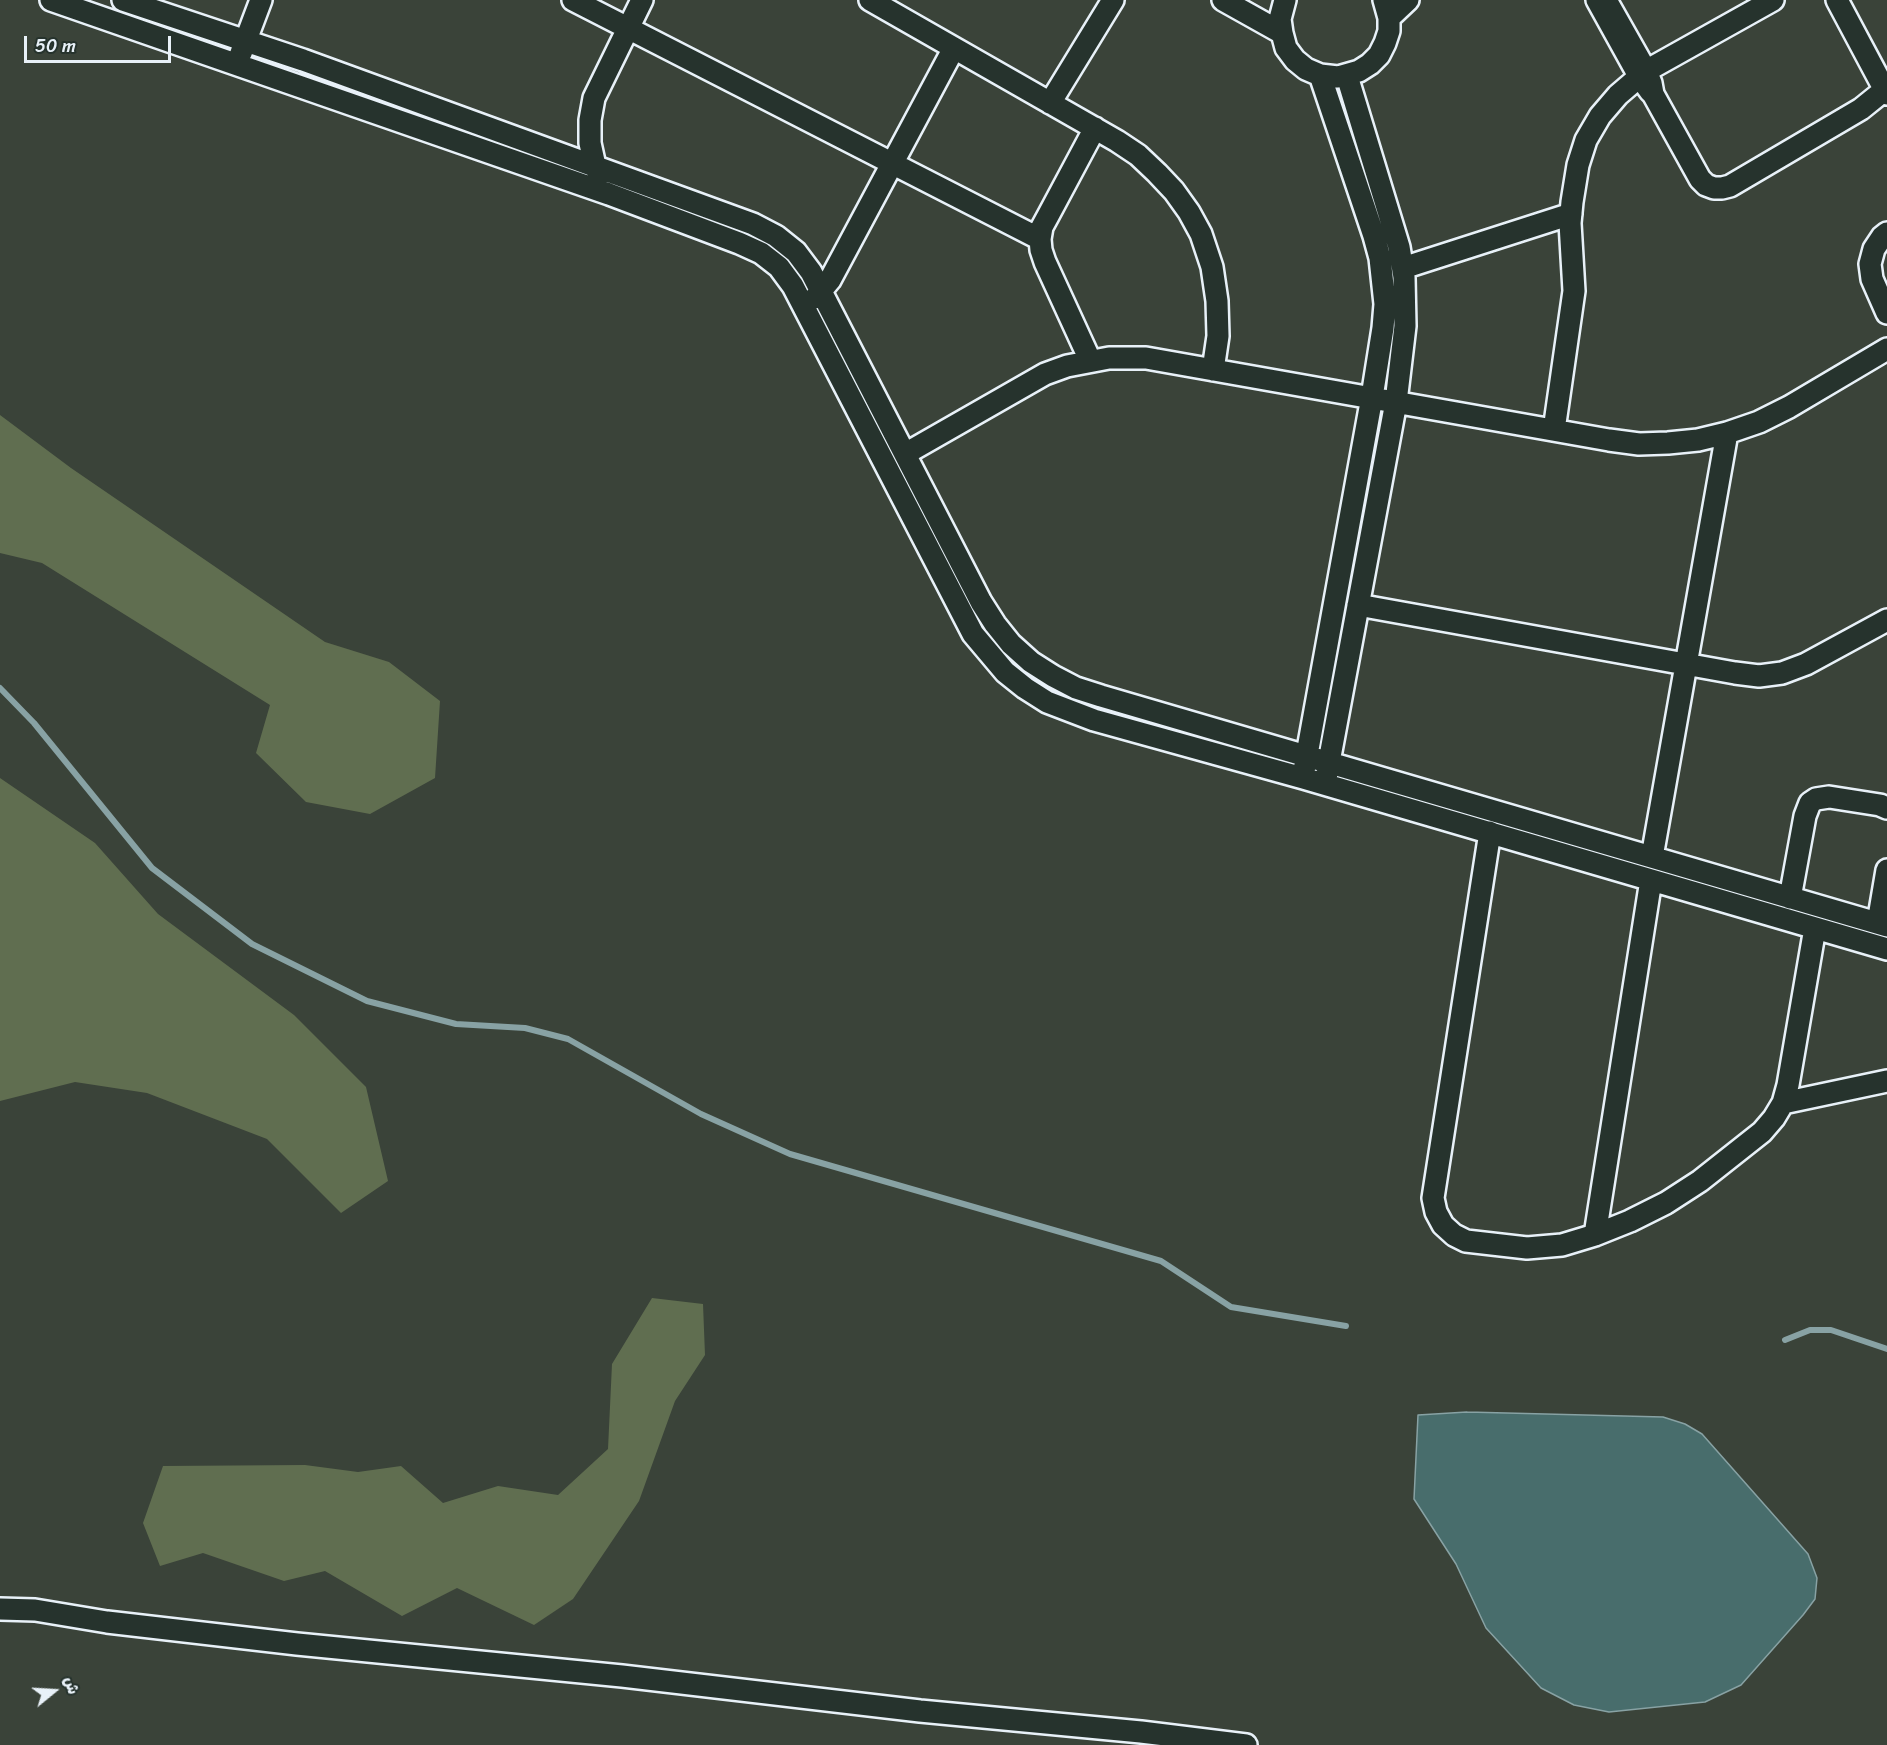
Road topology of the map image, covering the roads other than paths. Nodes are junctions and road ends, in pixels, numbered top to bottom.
1 (51, 0) edge
2 (123, 0) edge
3 (261, 0) edge
4 (573, 0) edge
5 (642, 0) edge
6 (870, 0) edge
7 (1113, 0) edge
8 (1223, 0) edge
9 (1285, 0) edge
10 (1408, 0) edge
11 (1597, 0) edge
12 (1606, 0) edge
13 (1773, 0) edge
14 (1837, 0) edge
15 (1387, 9) edge
16 (628, 28) junction
17 (1282, 33) junction
18 (245, 41) junction
19 (954, 48) junction
20 (237, 64) junction
21 (1642, 73) junction
22 (1320, 75) junction
23 (1347, 76) junction
24 (1886, 93) edge
25 (1050, 103) junction
26 (1095, 128) junction
27 (893, 164) junction
28 (595, 166) junction
29 (609, 194) junction
30 (1570, 218) junction
31 (1887, 233) edge
32 (1040, 239) junction
33 (1403, 272) junction
34 (821, 291) junction
35 (804, 306) junction
36 (1887, 313) edge
37 (1887, 349) edge
38 (1090, 360) junction
39 (1212, 370) junction
40 (1372, 397) junction
41 (1396, 402) junction
42 (1554, 430) junction
43 (1727, 433) junction
44 (905, 454) junction
45 (1358, 605) junction
46 (1887, 620) edge
47 (1686, 665) junction
48 (1307, 757) junction
49 (1329, 763) junction
50 (1303, 778) junction
51 (1325, 784) junction
52 (1887, 808) edge
53 (1490, 832) junction
54 (1652, 857) junction
55 (1887, 870) edge
56 (1651, 880) junction
57 (1790, 898) junction
58 (1882, 925) edge
59 (1815, 928) junction
60 (1887, 949) edge
61 (1887, 1081) edge
62 (1783, 1102) junction
63 (1596, 1235) junction
64 (0, 1609) edge
65 (1246, 1745) edge

1 - 20 street
2 - 18 street
3 - 18 street
4 - 16 street
5 - 16 street
6 - 19 street
7 - 25 street
8 - 17 street
9 - 17 street
10 - 15 street
11 - 21 street
12 - 21 street
13 - 21 street
14 - 24 street
15 - 23 street
16 - 27 street
16 - 28 street
17 - 22 street
18 - 20 street
18 - 28 street
19 - 25 street
19 - 27 street
20 - 29 street
21 - 24 street
21 - 30 street
22 - 23 street
22 - 40 street
23 - 33 street
25 - 26 street
26 - 32 street
26 - 39 street
27 - 32 street
27 - 34 street
28 - 29 street
28 - 34 street
29 - 35 street
30 - 33 street
30 - 42 street
31 - 36 street
32 - 38 street
33 - 41 street
34 - 35 street
34 - 44 street
35 - 50 street
37 - 43 street
38 - 39 street
38 - 44 street
39 - 40 street
40 - 41 street
40 - 48 street
41 - 42 street
41 - 45 street
42 - 43 street
43 - 47 street
44 - 48 street
45 - 47 street
45 - 49 street
46 - 47 street
47 - 54 street
48 - 49 street
48 - 50 street
49 - 51 street
49 - 54 street
50 - 51 street
51 - 53 street
52 - 57 street
53 - 56 street
53 - 63 street
54 - 57 street
55 - 58 street
56 - 59 street
56 - 63 street
57 - 58 street
59 - 60 street
59 - 62 street
61 - 62 street
62 - 63 street
64 - 65 street

